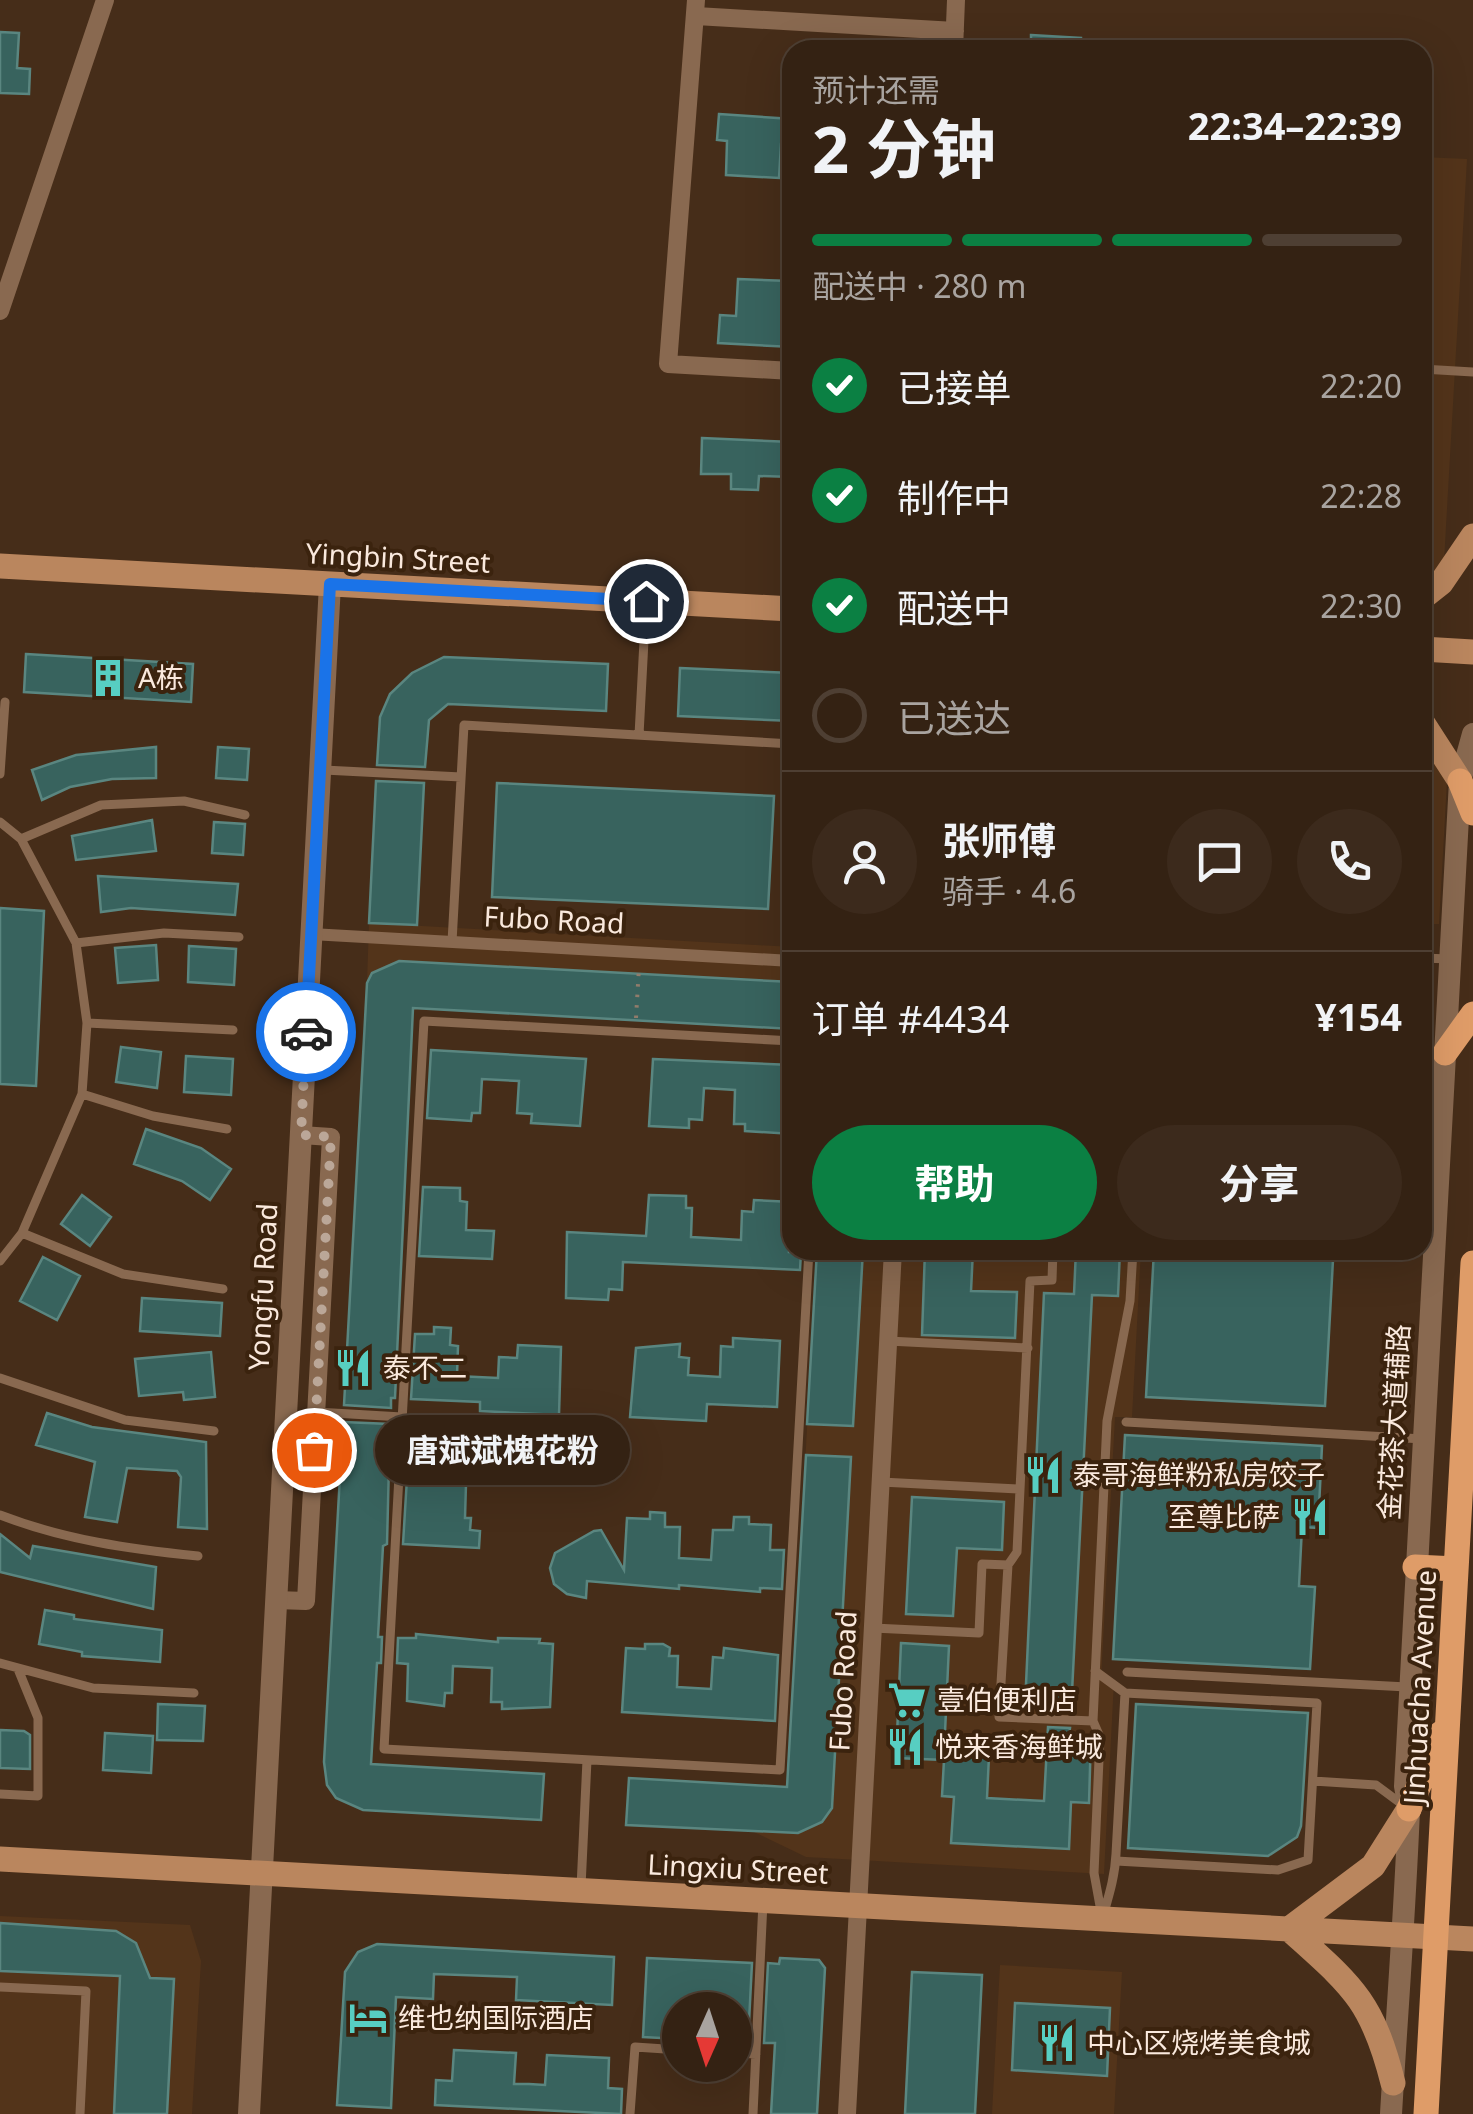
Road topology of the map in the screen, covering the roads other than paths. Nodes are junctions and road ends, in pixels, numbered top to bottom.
1 (104, 0) edge
2 (956, 0) edge
3 (696, 8) edge
4 (946, 40) edge
5 (954, 40) edge
6 (0, 311) edge
7 (782, 370) edge
8 (1432, 370) edge
9 (1473, 372) edge
10 (1473, 536) edge
11 (0, 566) edge
12 (330, 584) junction
13 (1432, 590) edge
14 (646, 601) junction
15 (782, 608) edge
16 (1432, 650) edge
17 (1473, 652) edge
18 (5, 702) dead end
19 (1473, 734) edge
20 (639, 735) junction
21 (1432, 738) edge
22 (782, 743) edge
23 (320, 770) junction
24 (0, 774) edge
25 (461, 778) junction
26 (1460, 781) junction
27 (1473, 812) edge
28 (245, 814) dead end
29 (0, 822) edge
30 (21, 839) junction
31 (312, 934) junction
32 (239, 937) dead end
33 (76, 942) junction
34 (452, 942) junction
35 (1432, 958) edge
36 (1450, 959) junction
37 (782, 960) edge
38 (1473, 1014) edge
39 (87, 1023) junction
40 (233, 1030) dead end
41 (782, 1040) edge
42 (1445, 1053) junction
43 (82, 1094) junction
44 (227, 1129) dead end
45 (301, 1135) junction
46 (1432, 1198) edge
47 (22, 1233) junction
48 (808, 1260) edge
49 (892, 1260) edge
50 (1053, 1260) edge
51 (1132, 1260) edge
52 (1428, 1260) edge
53 (0, 1261) edge
54 (1473, 1263) edge
55 (223, 1289) dead end
56 (888, 1341) junction
57 (1028, 1348) junction
58 (0, 1378) edge
59 (316, 1412) junction
60 (402, 1417) junction
61 (1126, 1422) dead end
62 (214, 1431) dead end
63 (1424, 1439) junction
64 (881, 1482) junction
65 (1020, 1489) junction
66 (0, 1515) edge
67 (198, 1556) dead end
68 (1008, 1565) junction
69 (1415, 1568) junction
70 (1456, 1569) junction
71 (276, 1600) junction
72 (873, 1628) junction
73 (0, 1663) edge
74 (18, 1669) junction
75 (1094, 1671) junction
76 (1127, 1672) dead end
77 (1410, 1687) junction
78 (194, 1693) dead end
79 (1125, 1693) junction
80 (1448, 1714) junction
81 (1092, 1721) junction
82 (587, 1760) junction
83 (1313, 1781) junction
84 (0, 1794) edge
85 (1409, 1809) junction
86 (0, 1859) edge
87 (1116, 1861) junction
88 (262, 1874) junction
89 (580, 1891) junction
90 (763, 1900) junction
91 (859, 1906) junction
92 (1102, 1919) junction
93 (1290, 1930) junction
94 (1404, 1936) junction
95 (1436, 1938) junction
96 (1473, 1939) edge
97 (0, 1987) edge
98 (662, 2049) edge
99 (752, 2054) edge
100 (756, 2054) junction
101 (1392, 2082) junction
102 (80, 2114) edge
103 (249, 2114) edge
104 (630, 2114) edge
105 (753, 2114) edge
106 (847, 2114) edge
107 (1391, 2114) edge
108 (1426, 2114) edge

1 - 6 street
2 - 5 street
3 - 4 street
3 - 7 street
8 - 9 lane
10 - 13 main road
11 - 12 main road, Yingbin Street
12 - 14 main road, Yingbin Street
12 - 23 street, Yongfu Road
14 - 15 main road, Yingbin Street
14 - 20 lane
16 - 17 main road
18 - 24 lane
19 - 26 street, 金花茶大道辅路
20 - 22 lane
20 - 25 lane
21 - 26 main road
23 - 25 lane
23 - 31 street, Yongfu Road
25 - 34 lane
26 - 27 main road
26 - 36 street, 金花茶大道辅路
28 - 30 lane
29 - 30 lane
30 - 33 lane
31 - 34 street, Fubo Road
31 - 45 street, Yongfu Road
32 - 33 lane
33 - 39 lane
34 - 37 street, Fubo Road
35 - 36 lane
36 - 42 street, 金花茶大道辅路
38 - 42 main road
39 - 40 lane
39 - 43 lane
41 - 60 lane
42 - 46 street, 金花茶大道辅路
43 - 44 lane
43 - 47 lane
45 - 59 street
45 - 71 street, Yongfu Road
47 - 53 lane
47 - 55 lane
48 - 82 lane
49 - 56 street, Fubo Road
50 - 57 lane
51 - 75 lane
52 - 63 street, 金花茶大道辅路
54 - 70 main road, Jinhuacha Avenue
56 - 57 lane
56 - 64 street, Fubo Road
57 - 65 lane
58 - 62 lane
59 - 60 lane
59 - 71 street
60 - 82 lane
61 - 63 lane
63 - 69 street, 金花茶大道辅路
64 - 65 lane
64 - 72 street, Fubo Road
65 - 68 lane
66 - 67 lane
68 - 72 lane
68 - 81 lane
69 - 70 main road
69 - 77 street, 金花茶大道辅路
70 - 80 main road, Jinhuacha Avenue
71 - 88 street, Yongfu Road
72 - 91 street, Fubo Road
73 - 74 lane
74 - 78 lane
74 - 84 lane
75 - 79 lane
75 - 81 lane
76 - 77 lane
77 - 85 street, 金花茶大道辅路
79 - 83 lane
79 - 87 lane
80 - 85 main road
80 - 95 main road, Jinhuacha Avenue
81 - 92 lane
82 - 89 lane
83 - 85 lane
83 - 87 lane
85 - 93 main road
85 - 94 street, 金花茶大道辅路
86 - 88 main road, Lingxiu Street
87 - 92 lane
88 - 89 main road, Lingxiu Street
88 - 103 street, Yongfu Road
89 - 90 main road, Lingxiu Street
90 - 91 main road, Lingxiu Street
90 - 100 lane
91 - 92 main road, Lingxiu Street
91 - 106 street, Fubo Road
92 - 93 main road, Lingxiu Street
93 - 94 main road, Lingxiu Street
93 - 101 main road
94 - 95 main road, Lingxiu Street
94 - 101 street, 金花茶大道辅路
95 - 96 main road, Lingxiu Street
95 - 108 main road, Jinhuacha Avenue
97 - 102 lane
98 - 104 lane
99 - 100 lane
100 - 105 lane
101 - 107 street, 金花茶大道辅路

